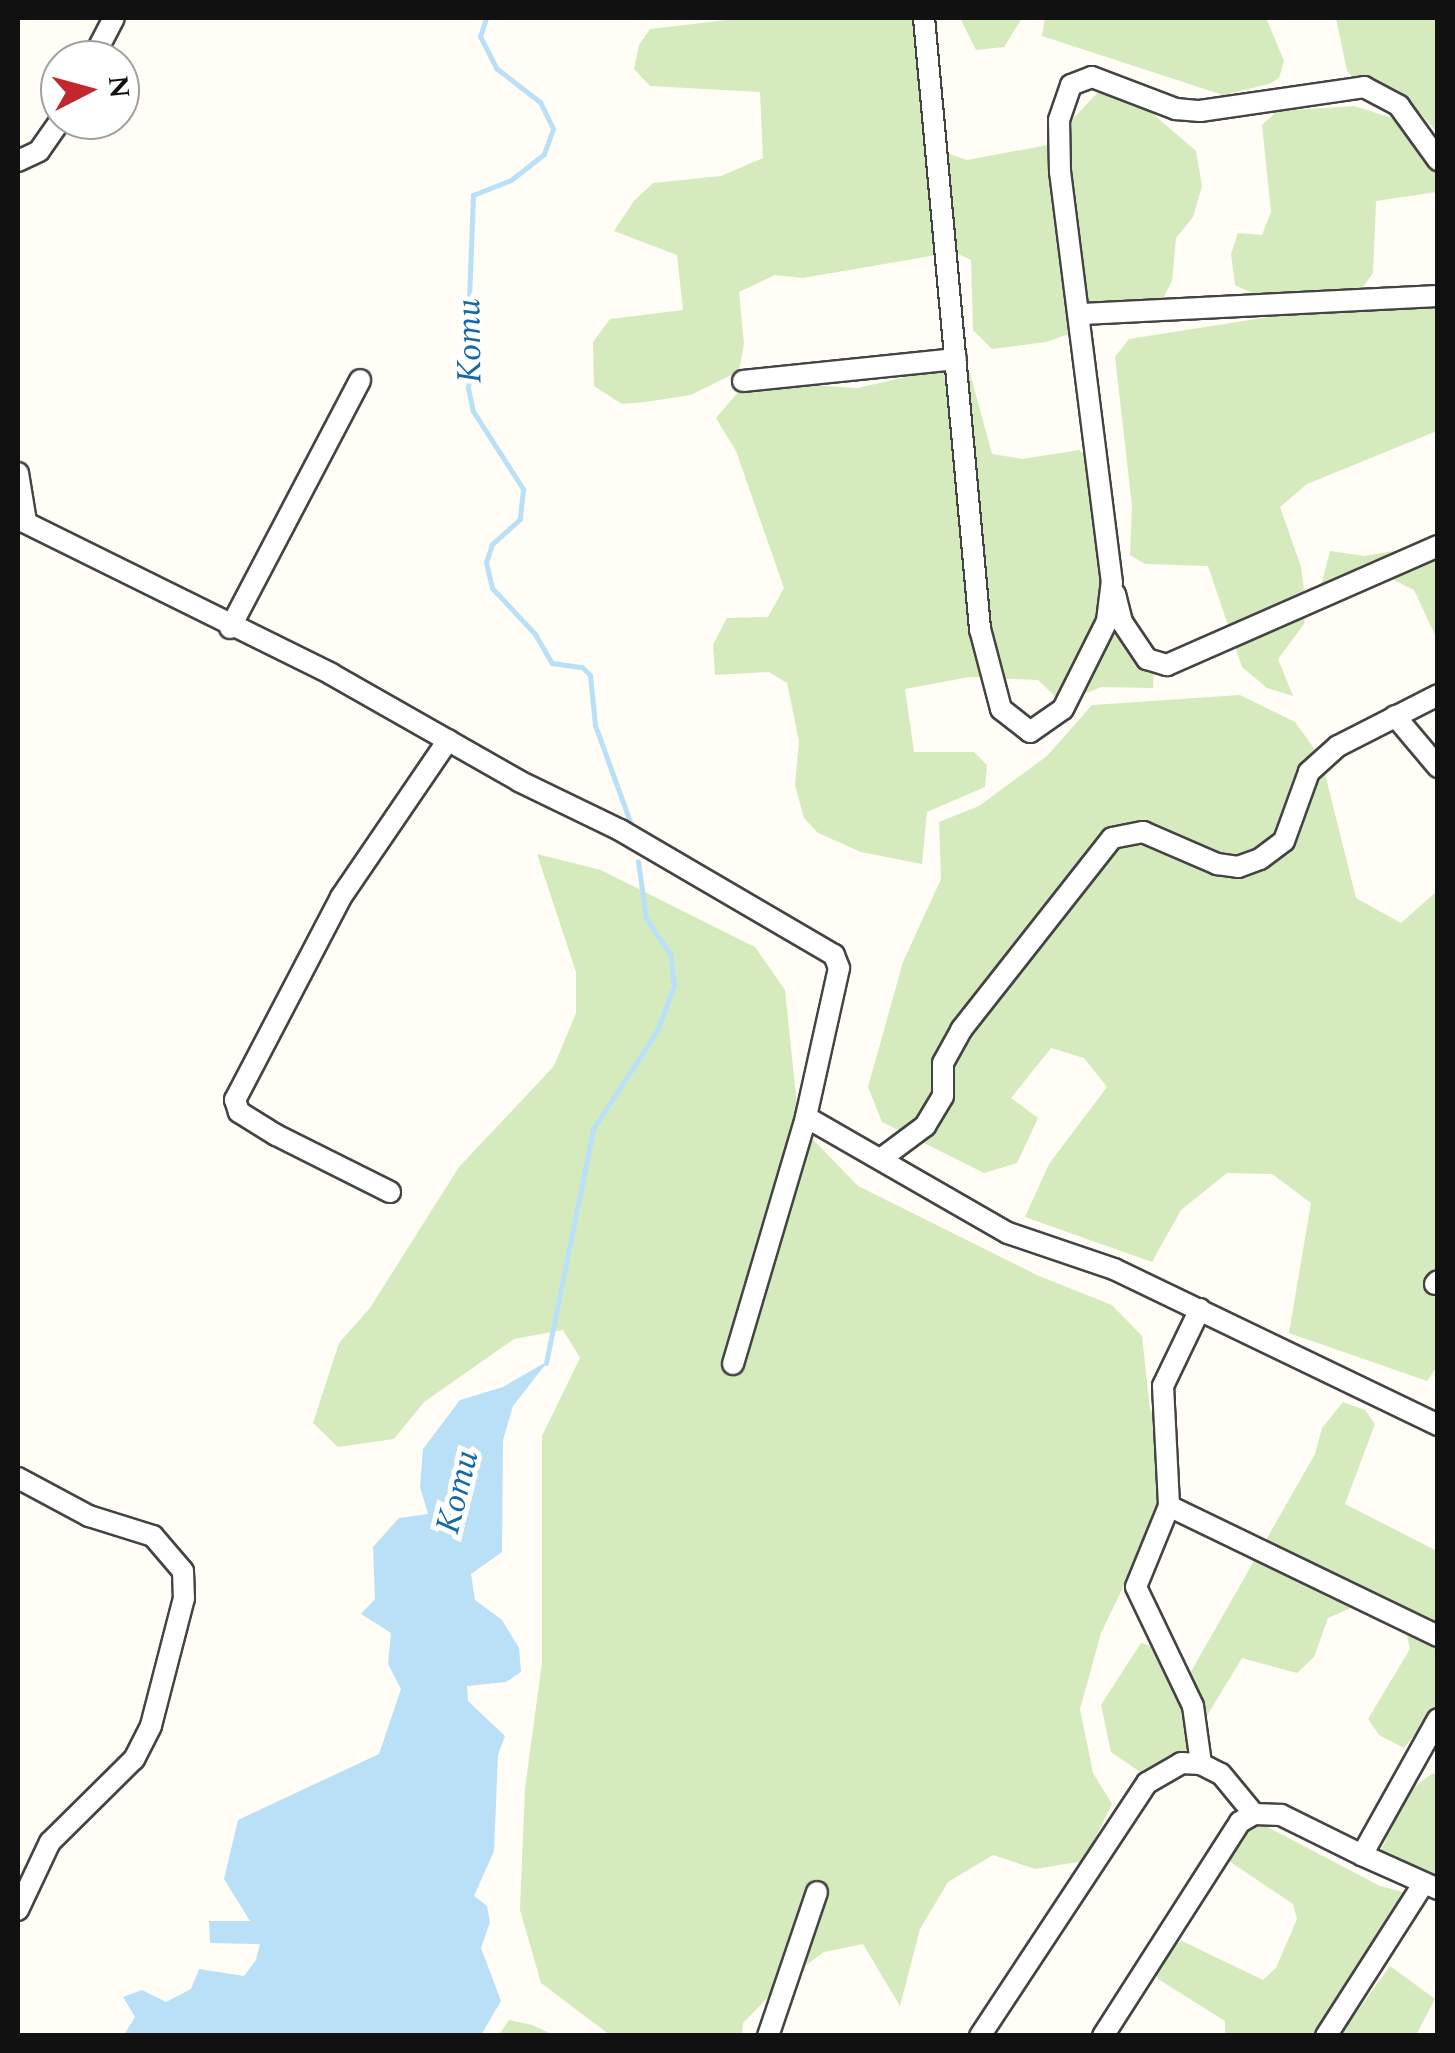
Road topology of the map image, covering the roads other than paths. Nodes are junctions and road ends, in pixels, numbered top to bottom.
1 (924, 18) edge
2 (46, 140) edge
3 (1438, 160) edge
4 (18, 161) edge
5 (1438, 296) edge
6 (1083, 314) junction
7 (956, 358) junction
8 (360, 380) dead end
9 (743, 381) dead end
10 (18, 473) edge
11 (22, 520) edge
12 (1438, 546) edge
13 (1112, 583) junction
14 (230, 628) junction
15 (1438, 695) edge
16 (1395, 716) junction
17 (448, 740) junction
18 (1438, 767) edge
19 (806, 1117) junction
20 (882, 1158) junction
21 (390, 1192) dead end
22 (1200, 1309) junction
23 (733, 1364) dead end
24 (1438, 1425) edge
25 (18, 1478) edge
26 (1170, 1506) junction
27 (1438, 1636) edge
28 (1438, 1719) edge
29 (1201, 1764) junction
30 (1254, 1814) junction
31 (1362, 1855) junction
32 (1430, 1887) edge
33 (817, 1892) dead end
34 (18, 1910) edge
35 (768, 2036) edge
36 (980, 2036) edge
37 (1103, 2036) edge
38 (1326, 2036) edge

1 - 7 street
2 - 4 street
3 - 6 street
5 - 6 street
6 - 13 street
7 - 9 street
7 - 13 street
8 - 14 street
10 - 11 street
11 - 14 street
12 - 13 street
14 - 17 street
15 - 16 street
16 - 18 street
16 - 20 street
17 - 19 street
17 - 21 street
19 - 20 street
19 - 23 street
20 - 22 street
22 - 24 street
22 - 26 street
25 - 34 street
26 - 27 street
26 - 29 street
28 - 31 street
29 - 30 street
29 - 36 street
30 - 31 street
30 - 37 street
31 - 32 street
32 - 38 street
33 - 35 street

